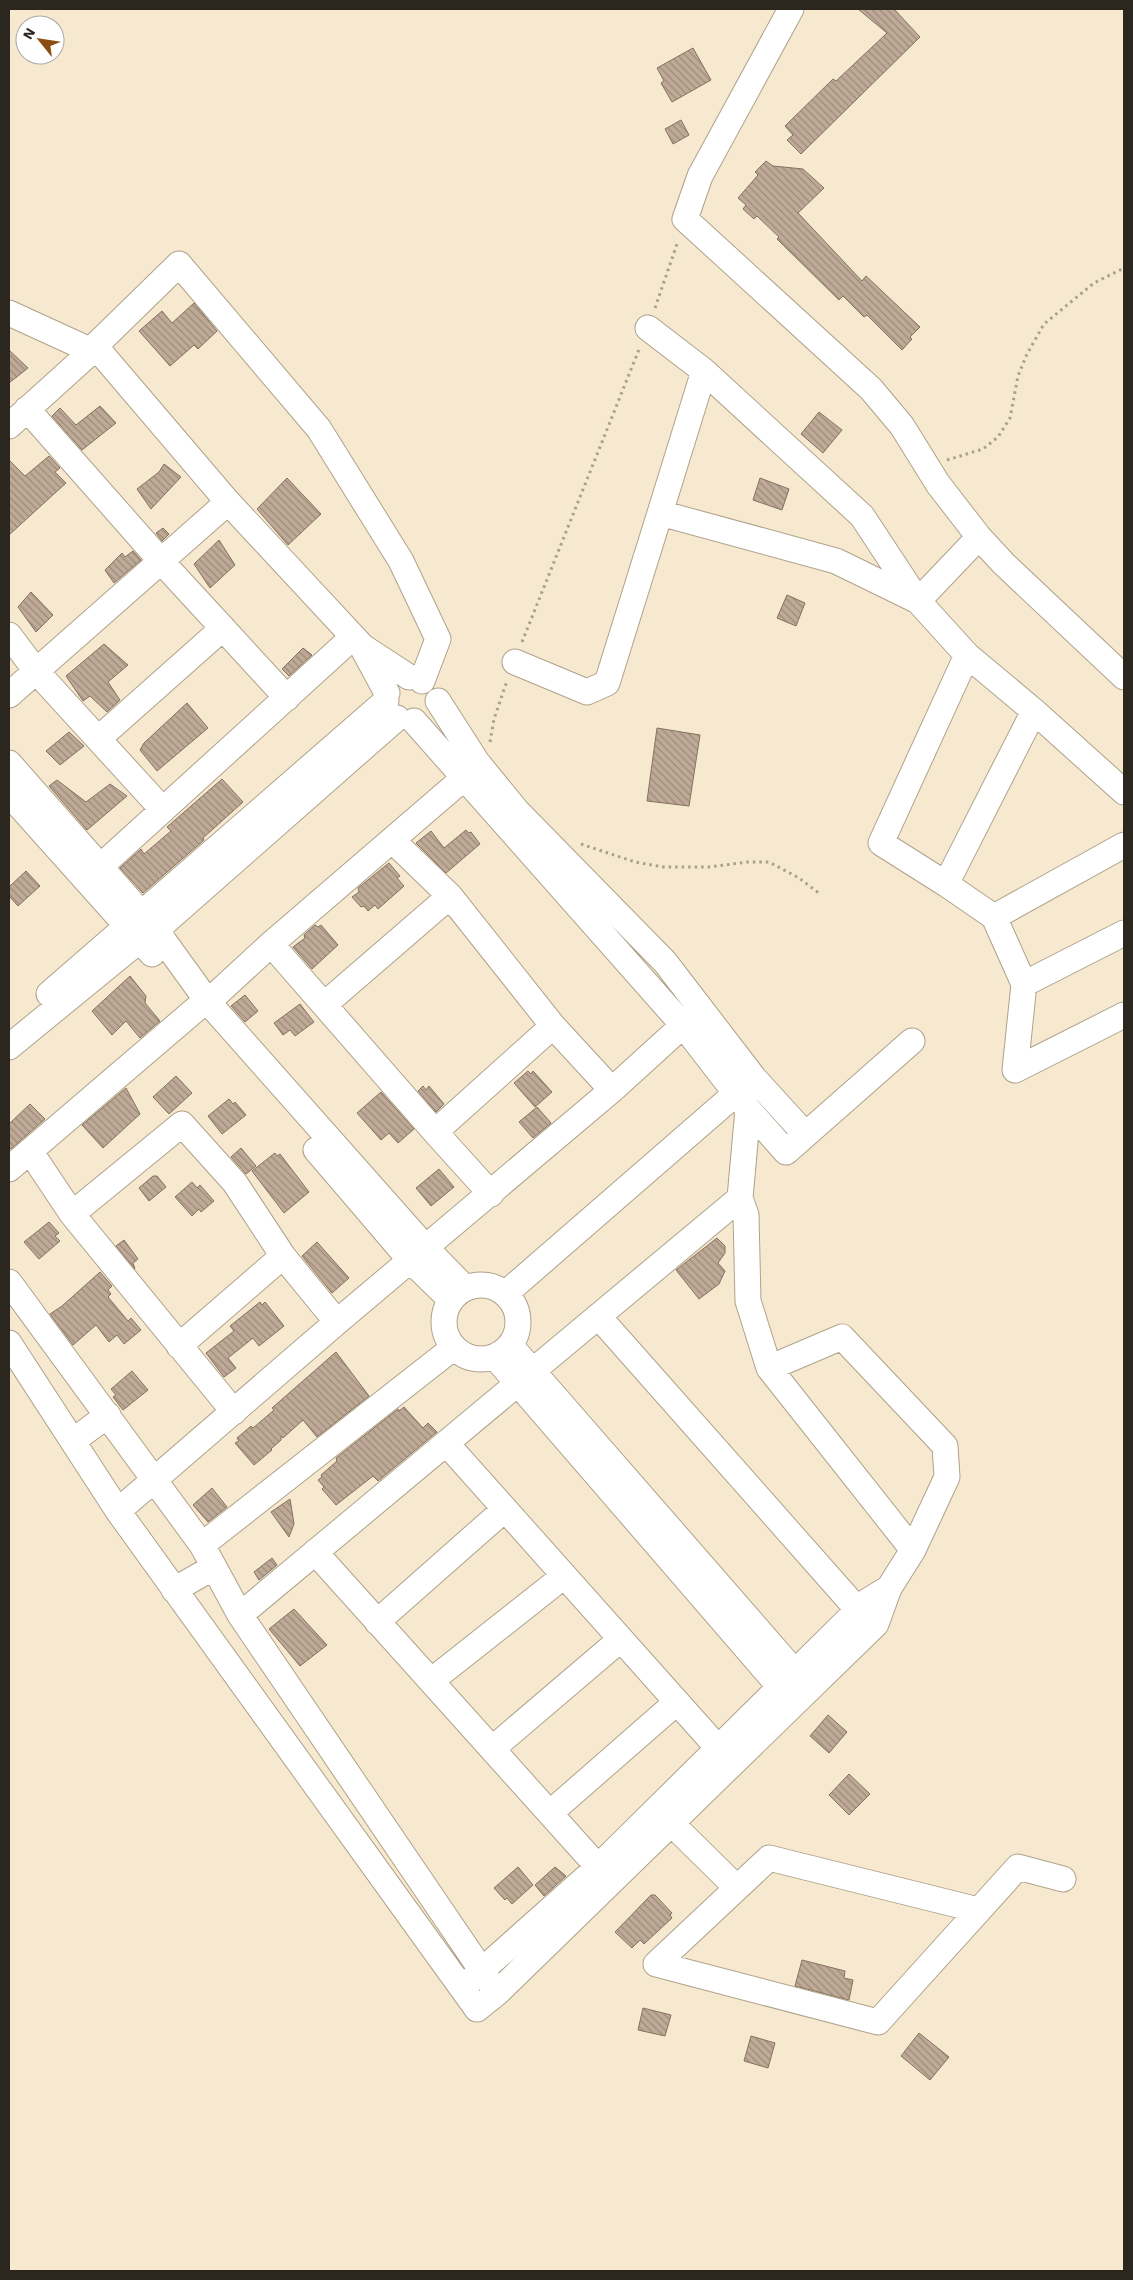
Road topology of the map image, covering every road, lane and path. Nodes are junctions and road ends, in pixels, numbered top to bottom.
1 (791, 9) edge
2 (1124, 268) edge
3 (10, 315) edge
4 (648, 328) dead end
5 (93, 348) junction
6 (704, 371) junction
7 (27, 410) junction
8 (9, 426) edge
9 (927, 466) junction
10 (228, 502) junction
11 (660, 513) junction
12 (980, 537) junction
13 (161, 561) junction
14 (918, 601) junction
15 (223, 628) junction
16 (9, 635) edge
17 (357, 641) junction
18 (967, 655) junction
19 (515, 662) dead end
20 (36, 671) junction
21 (1124, 677) edge
22 (416, 679) junction
23 (9, 695) edge
24 (287, 698) junction
25 (438, 701) junction
26 (396, 708) junction
27 (1034, 711) junction
28 (98, 739) junction
29 (9, 763) edge
30 (471, 770) junction
31 (1124, 792) edge
32 (9, 794) edge
33 (163, 810) junction
34 (392, 840) junction
35 (1124, 844) edge
36 (100, 867) junction
37 (946, 884) junction
38 (450, 896) junction
39 (994, 917) junction
40 (141, 927) junction
41 (1124, 934) edge
42 (271, 944) junction
43 (1024, 984) junction
44 (325, 1004) junction
45 (202, 1005) junction
46 (1124, 1015) edge
47 (692, 1017) junction
48 (9, 1025) edge
49 (553, 1026) junction
50 (912, 1042) dead end
51 (9, 1047) edge
52 (612, 1090) junction
53 (746, 1093) junction
54 (435, 1132) junction
55 (805, 1134) junction
56 (30, 1151) junction
57 (9, 1169) edge
58 (492, 1194) junction
59 (740, 1198) junction
60 (72, 1214) junction
61 (418, 1254) junction
62 (283, 1256) junction
63 (9, 1284) edge
64 (458, 1294) junction
65 (505, 1294) junction
66 (598, 1316) junction
67 (337, 1322) junction
68 (9, 1343) edge
69 (179, 1346) junction
70 (58, 1348) junction
71 (453, 1348) junction
72 (503, 1351) junction
73 (769, 1368) junction
74 (28, 1372) junction
75 (525, 1377) junction
76 (234, 1412) junction
77 (108, 1415) junction
78 (73, 1441) junction
79 (446, 1443) junction
80 (155, 1479) junction
81 (505, 1509) junction
82 (118, 1512) junction
83 (202, 1545) junction
84 (913, 1550) junction
85 (314, 1552) junction
86 (214, 1567) junction
87 (564, 1576) junction
88 (889, 1588) junction
89 (174, 1590) junction
90 (858, 1610) junction
91 (377, 1622) junction
92 (246, 1624) junction
93 (620, 1639) junction
94 (222, 1656) junction
95 (787, 1679) junction
96 (431, 1681) junction
97 (677, 1702) junction
98 (302, 1705) junction
99 (270, 1722) junction
100 (718, 1748) junction
101 (492, 1749) junction
102 (348, 1774) junction
103 (321, 1793) junction
104 (550, 1813) junction
105 (666, 1814) junction
106 (392, 1840) junction
107 (367, 1857) junction
108 (598, 1867) junction
109 (1063, 1879) dead end
110 (736, 1887) junction
111 (978, 1910) junction
112 (482, 1971) junction
113 (462, 1988) junction
114 (497, 1993) junction

1 - 9 street
2 - 9 path
3 - 5 street
4 - 6 street
5 - 7 street
5 - 10 street
5 - 22 street
6 - 11 street
6 - 14 street
7 - 8 street
7 - 13 street
9 - 12 street
10 - 13 street
10 - 17 street
11 - 14 street
11 - 19 street
12 - 14 street
12 - 21 street
13 - 15 street
13 - 20 street
14 - 18 street
15 - 24 street
15 - 28 street
16 - 20 street
17 - 22 street
17 - 24 street
17 - 26 street
18 - 27 street
18 - 37 street
20 - 23 street
20 - 28 street
22 - 25 street
22 - 26 street
24 - 33 street
25 - 26 street
25 - 30 street
26 - 30 street
26 - 40 street
27 - 31 street
27 - 37 street
28 - 33 street
29 - 36 street
30 - 34 street
30 - 47 street
32 - 40 street
33 - 36 street
34 - 38 street
34 - 42 street
35 - 39 street
36 - 40 street
37 - 39 street
38 - 44 street
38 - 49 street
39 - 43 street
40 - 45 street
40 - 48 street
40 - 51 street
41 - 43 street
42 - 44 street
42 - 45 street
43 - 46 street
44 - 54 street
45 - 56 street
45 - 61 street
47 - 52 street
47 - 53 street
49 - 52 street
49 - 54 street
50 - 55 street
52 - 58 street
53 - 55 street
53 - 55 street
53 - 59 street
53 - 65 street
54 - 58 street
56 - 57 street
56 - 60 street
58 - 61 street
59 - 66 street
59 - 73 street
60 - 62 street
60 - 69 street
61 - 64 street
61 - 67 street
62 - 67 street
62 - 69 street
63 - 70 street
64 - 65 street
64 - 71 street
65 - 72 street
66 - 75 street
66 - 90 street
67 - 76 street
68 - 74 street
69 - 76 street
70 - 74 street
70 - 77 street
71 - 72 street
71 - 83 street
72 - 75 street
73 - 84 street
73 - 84 street
74 - 78 street
75 - 79 street
75 - 95 street
76 - 80 street
77 - 78 street
77 - 80 street
78 - 82 street
79 - 81 street
79 - 85 street
80 - 82 street
80 - 83 street
81 - 87 street
81 - 91 street
82 - 89 street
83 - 86 street
84 - 88 street
85 - 91 street
85 - 92 street
86 - 89 street
86 - 92 street
87 - 93 street
87 - 96 street
88 - 90 street
88 - 105 street
89 - 94 street
90 - 95 street
91 - 96 street
92 - 94 street
92 - 98 street
93 - 97 street
93 - 101 street
94 - 99 street
95 - 100 street
96 - 101 street
97 - 100 street
97 - 104 street
98 - 99 street
98 - 102 street
99 - 103 street
100 - 105 street
101 - 104 street
102 - 103 street
102 - 106 street
103 - 107 street
104 - 108 street
105 - 108 street
105 - 110 street
105 - 114 street
106 - 107 street
106 - 112 street
107 - 113 street
108 - 112 street
109 - 111 street
110 - 111 street
110 - 111 street
112 - 113 street
112 - 114 street
113 - 114 street

